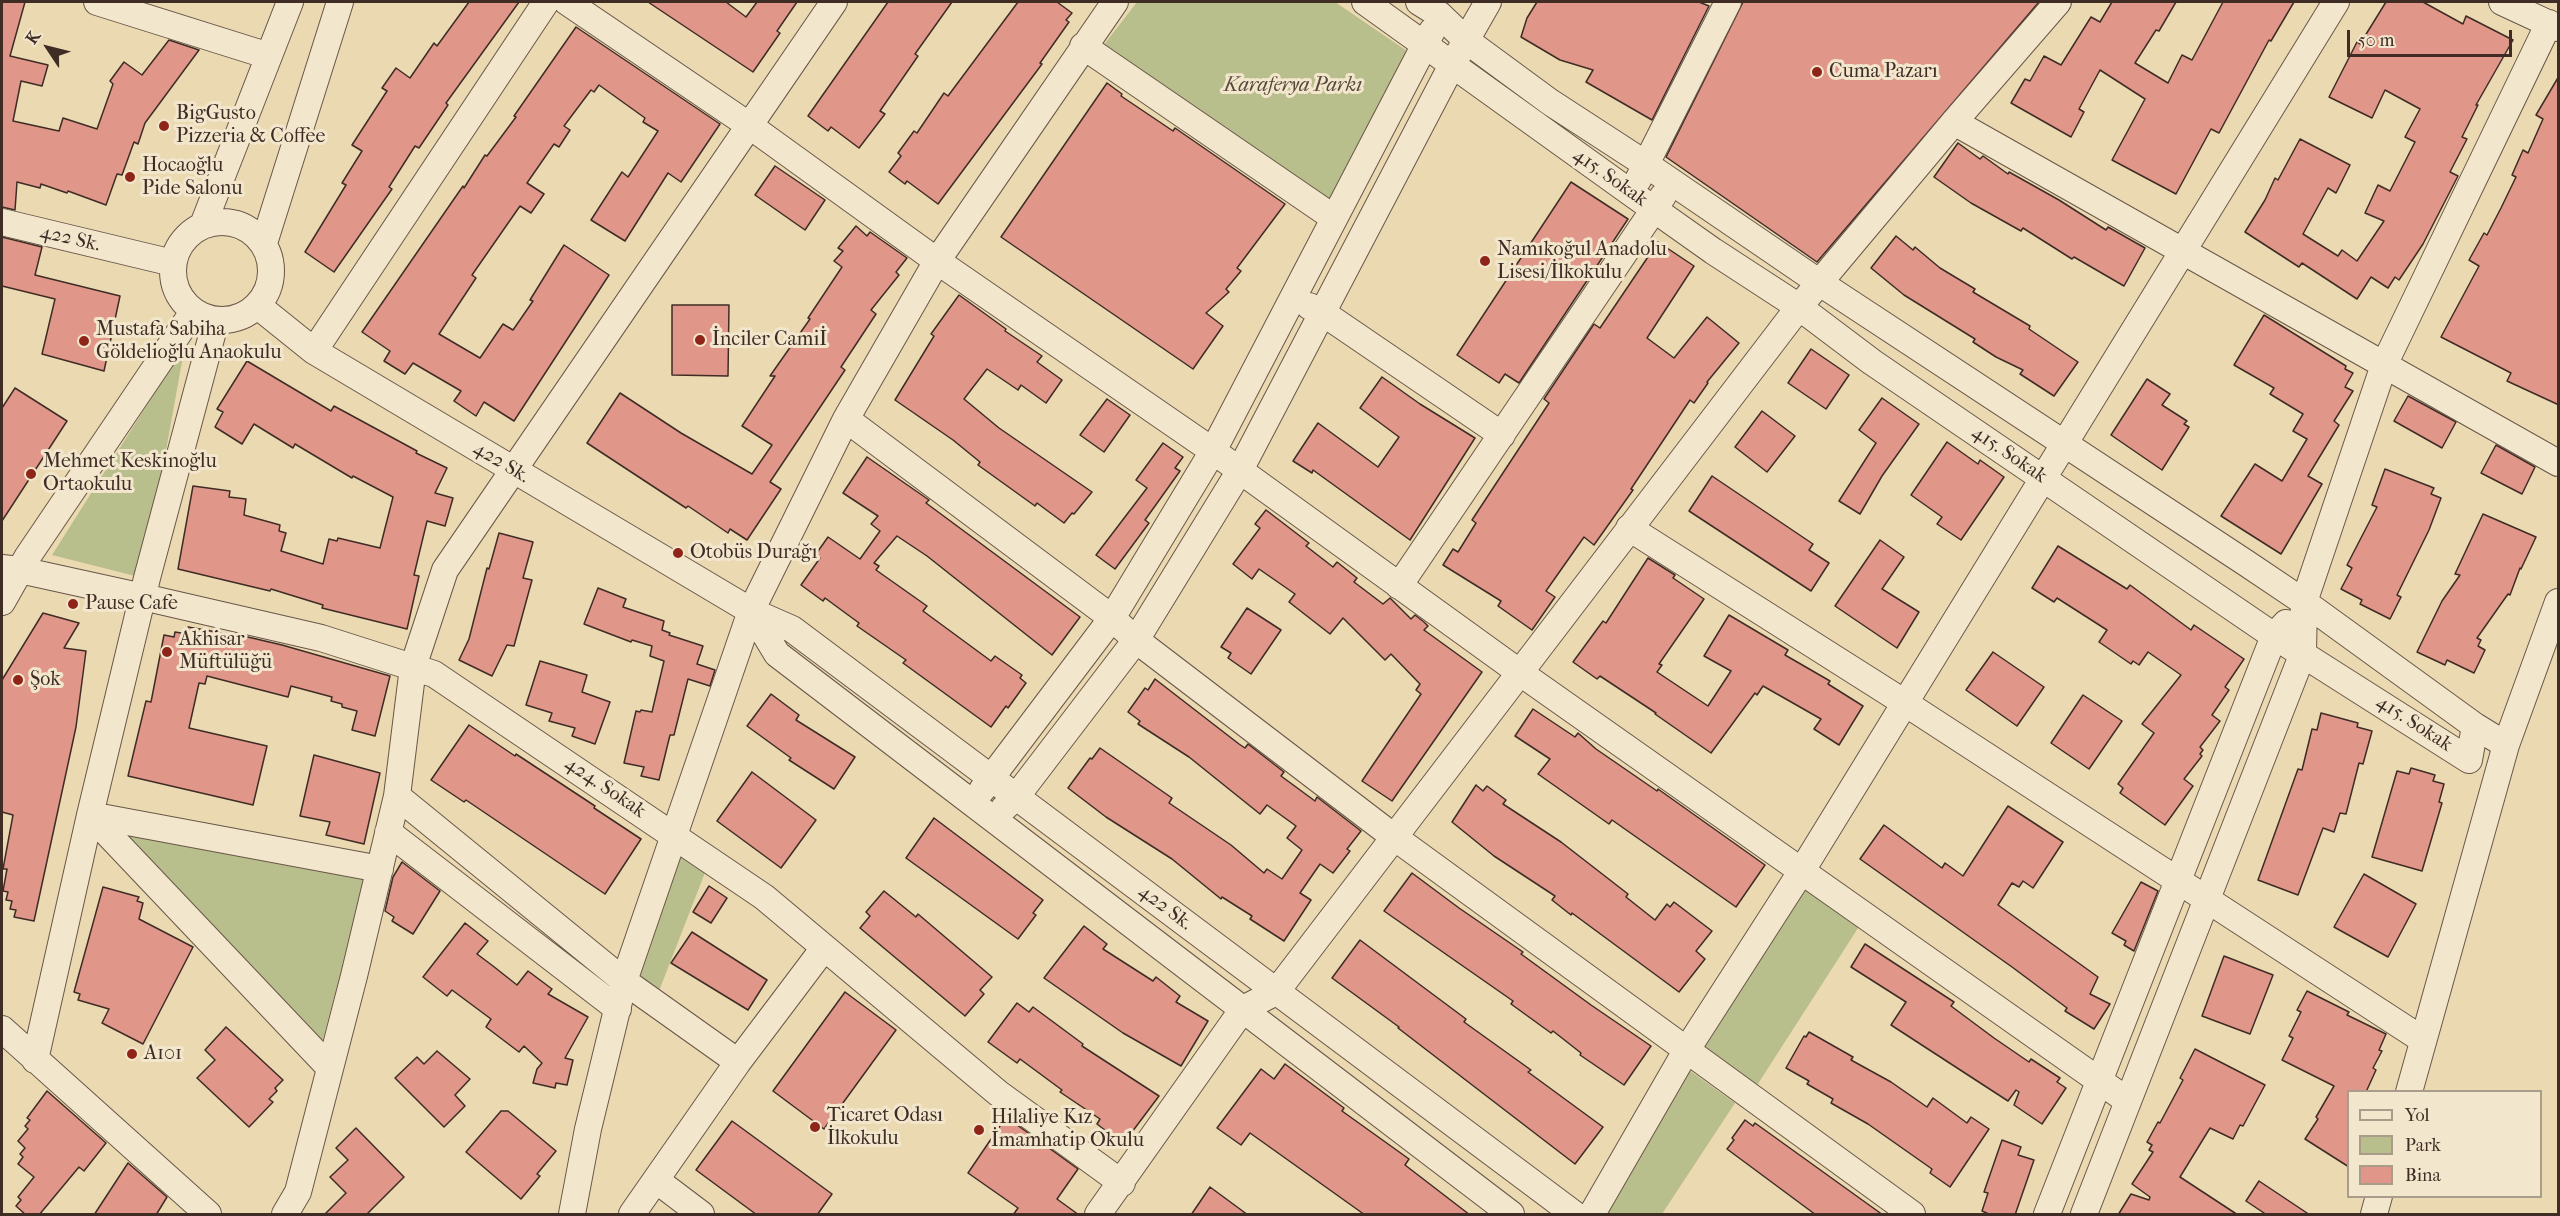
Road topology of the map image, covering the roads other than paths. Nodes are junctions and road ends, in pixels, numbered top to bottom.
1 (97, 2) edge
2 (290, 2) edge
3 (340, 2) edge
4 (546, 2) edge
5 (567, 2) edge
6 (834, 2) edge
7 (1115, 2) edge
8 (1365, 2) edge
9 (1419, 2) edge
10 (1488, 2) edge
11 (1728, 2) edge
12 (2058, 2) edge
13 (2336, 2) edge
14 (2502, 2) edge
15 (1443, 8) edge
16 (2554, 26) edge
17 (1467, 41) junction
18 (1425, 44) junction
19 (1083, 46) junction
20 (269, 56) junction
21 (1452, 65) junction
22 (1953, 122) junction
23 (750, 126) junction
24 (1647, 165) junction
25 (1672, 182) junction
26 (1631, 193) junction
27 (1654, 209) junction
28 (1334, 218) junction
29 (2, 222) edge
30 (202, 225) junction
31 (264, 243) junction
32 (2183, 252) junction
33 (937, 261) junction
34 (173, 263) junction
35 (1820, 283) junction
36 (1293, 298) junction
37 (258, 306) junction
38 (1799, 308) junction
39 (1323, 313) junction
40 (205, 316) junction
41 (314, 351) junction
42 (2384, 365) junction
43 (846, 418) junction
44 (1502, 435) junction
45 (2066, 444) junction
46 (1213, 451) junction
47 (2559, 463) edge
48 (514, 471) junction
49 (1239, 472) junction
50 (2043, 478) junction
51 (1629, 528) junction
52 (11, 569) edge
53 (1399, 586) junction
54 (143, 597) junction
55 (2, 602) edge
56 (2304, 602) junction
57 (2559, 602) edge
58 (751, 611) junction
59 (1112, 618) junction
60 (2274, 636) junction
61 (1136, 640) junction
62 (2303, 653) junction
63 (413, 667) junction
64 (1519, 672) junction
65 (1905, 703) junction
66 (2475, 726) junction
67 (2506, 745) junction
68 (993, 779) junction
69 (397, 796) junction
70 (1016, 797) junction
71 (971, 802) junction
72 (90, 814) junction
73 (992, 819) junction
74 (388, 832) junction
75 (674, 835) junction
76 (1394, 837) junction
77 (380, 869) junction
78 (1801, 872) junction
79 (2178, 883) junction
80 (2205, 900) junction
81 (824, 948) junction
82 (624, 981) junction
83 (1276, 992) junction
84 (618, 1009) junction
85 (1243, 1009) junction
86 (2, 1029) edge
87 (2423, 1040) junction
88 (1686, 1051) junction
89 (35, 1060) junction
90 (738, 1062) junction
91 (330, 1068) junction
92 (2100, 1082) junction
93 (2410, 1090) edge
94 (2128, 1101) junction
95 (656, 1180) junction
96 (1122, 1183) junction
97 (2379, 1198) edge
98 (208, 1215) edge
99 (285, 1215) edge
100 (572, 1215) edge
101 (632, 1215) edge
102 (701, 1215) edge
103 (1098, 1215) edge
104 (1511, 1215) edge
105 (1574, 1215) edge
106 (1592, 1215) edge
107 (1912, 1215) edge
108 (2047, 1215) edge
109 (2084, 1215) edge
110 (2374, 1215) edge

1 - 20 street
2 - 20 street
3 - 31 street
4 - 41 street
5 - 23 street
6 - 23 street
7 - 19 street
8 - 18 street, 415. Sokak
9 - 15 street, 415. Sokak
10 - 17 street
11 - 24 street
12 - 22 street
13 - 32 street
14 - 16 street
15 - 17 street, 415. Sokak
15 - 18 street
16 - 42 street
17 - 21 street
17 - 24 street, 415. Sokak
18 - 21 street, 415. Sokak
18 - 28 street
19 - 28 street
19 - 33 street
20 - 30 street
21 - 26 street, 415. Sokak
21 - 39 street
22 - 32 street
22 - 35 street
23 - 33 street
23 - 48 street
24 - 25 street, 415. Sokak
24 - 26 street
25 - 27 street
25 - 35 street, 415. Sokak
26 - 27 street, 415. Sokak
27 - 38 street, 415. Sokak
27 - 44 street
28 - 36 street
29 - 34 street, 422 Sk.
30 - 31 street
30 - 34 street
31 - 37 street
32 - 42 street
32 - 45 street
33 - 43 street
33 - 46 street
34 - 40 street
35 - 38 street
35 - 45 street, 415. Sokak
36 - 39 street
36 - 46 street
37 - 40 street
37 - 41 street, 422 Sk.
38 - 50 street, 415. Sokak
38 - 51 street
39 - 44 street
39 - 49 street
40 - 52 street
40 - 54 street
41 - 48 street, 422 Sk.
42 - 47 street
42 - 56 street
43 - 58 street
43 - 59 street
44 - 53 street
45 - 50 street
45 - 56 street, 415. Sokak
46 - 49 street
46 - 59 street
48 - 58 street, 422 Sk.
48 - 63 street
49 - 53 street
49 - 61 street
50 - 60 street, 415. Sokak
50 - 65 street
51 - 64 street
51 - 65 street
52 - 54 street, 424. Sokak
52 - 55 street
53 - 64 street
54 - 63 street, 424. Sokak
54 - 72 street
56 - 60 street
56 - 62 street
56 - 66 street, 415. Sokak
57 - 67 street
58 - 68 street, 422 Sk.
58 - 71 street, 422 Sk.
58 - 75 street
59 - 61 street
59 - 68 street
60 - 62 street, 415. Sokak
60 - 79 street
61 - 70 street
61 - 76 street
62 - 66 street, 415. Sokak
62 - 80 street
63 - 69 street
63 - 75 street, 424. Sokak
64 - 76 street
64 - 78 street
65 - 78 street
65 - 79 street
66 - 67 street
67 - 87 street
68 - 70 street, 422 Sk.
68 - 71 street
69 - 74 street
69 - 82 street
70 - 73 street
70 - 83 street, 422 Sk.
71 - 73 street, 422 Sk.
72 - 77 street
72 - 89 street
72 - 91 street
73 - 85 street, 422 Sk.
74 - 77 street
74 - 84 street
75 - 81 street, 424. Sokak
75 - 82 street
76 - 83 street
76 - 88 street
77 - 91 street
78 - 88 street
78 - 92 street
79 - 80 street
79 - 92 street
80 - 87 street
80 - 94 street
81 - 90 street
81 - 96 street, 424. Sokak
82 - 84 street
82 - 90 street
83 - 85 street
83 - 105 street, 422 Sk.
84 - 100 street
85 - 96 street
85 - 104 street, 422 Sk.
86 - 89 street
87 - 93 street
88 - 106 street
88 - 107 street
89 - 98 street
90 - 95 street
91 - 99 street
92 - 94 street
92 - 108 street
94 - 109 street
95 - 101 street
95 - 102 street
96 - 103 street
97 - 110 street

